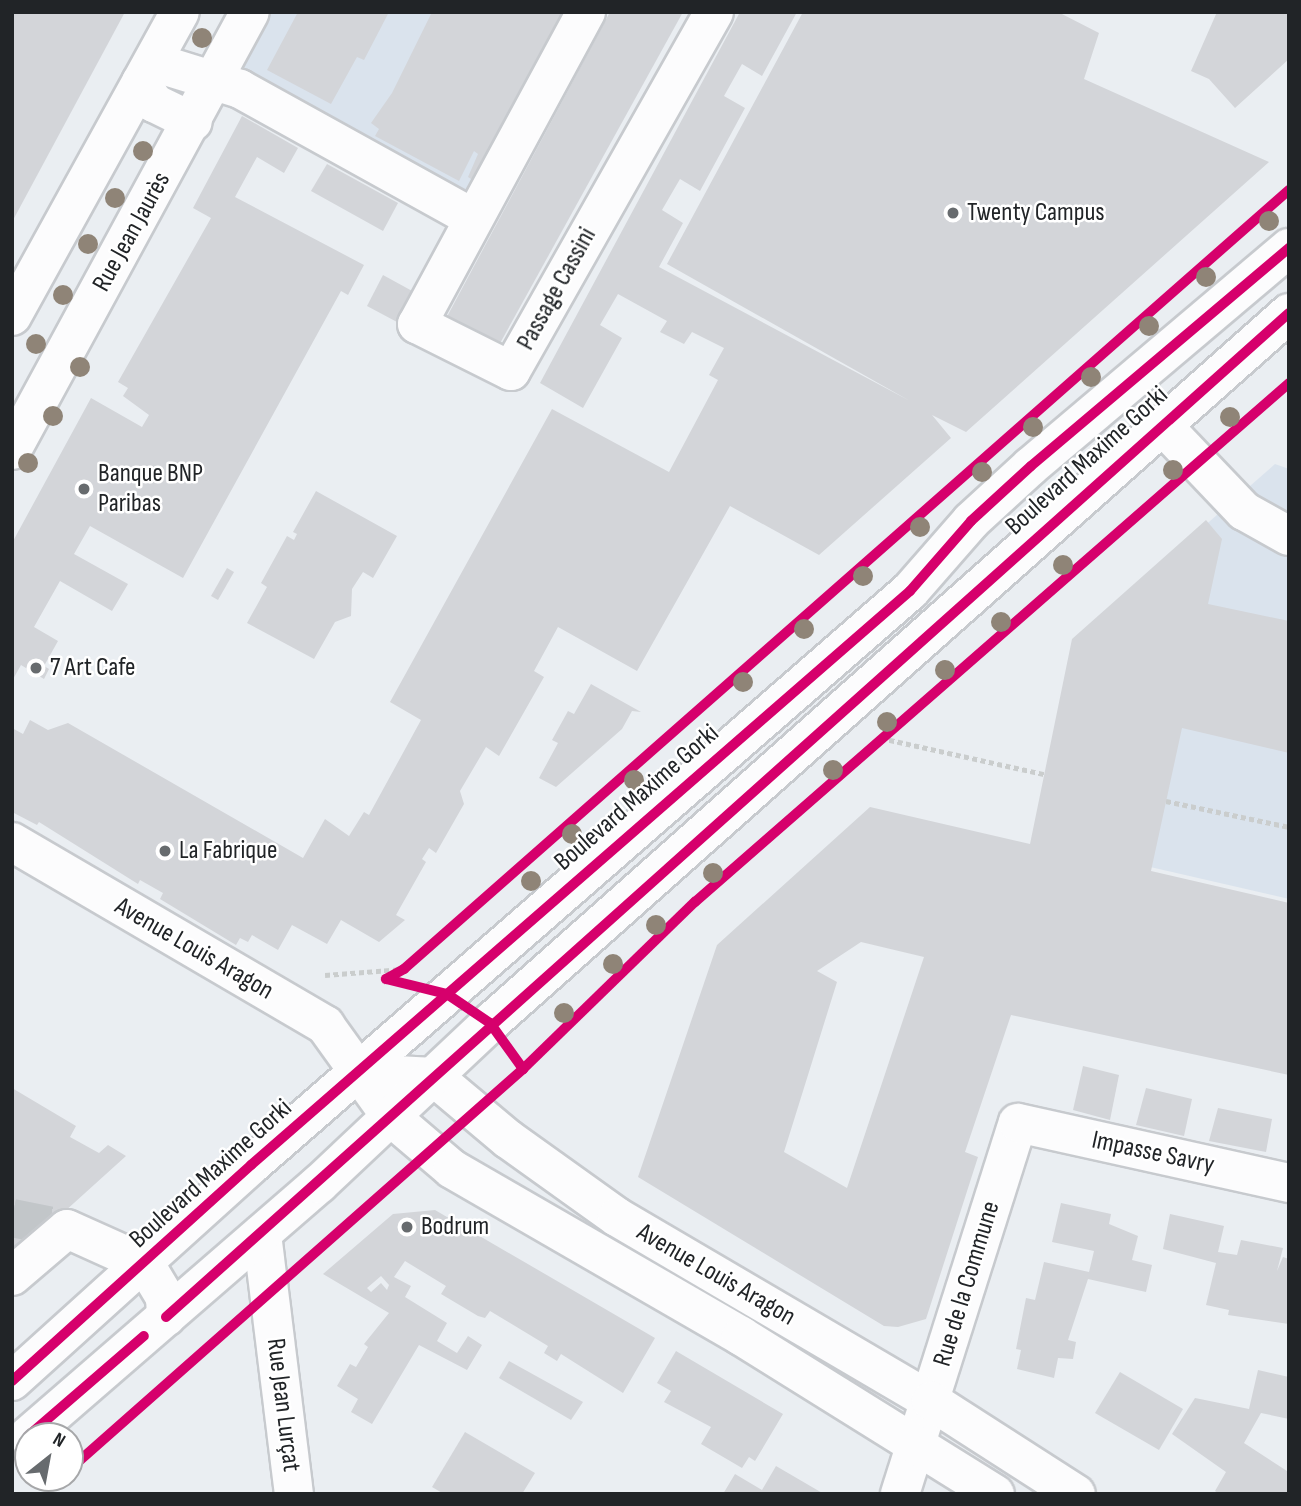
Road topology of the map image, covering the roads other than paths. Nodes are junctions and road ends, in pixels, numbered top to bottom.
1 (180, 12) edge
2 (250, 12) edge
3 (586, 12) edge
4 (714, 12) edge
5 (147, 72) junction
6 (214, 78) junction
7 (193, 122) junction
8 (473, 218) junction
9 (1289, 248) edge
10 (1289, 313) edge
11 (12, 316) edge
12 (1084, 420) junction
13 (1162, 425) junction
14 (12, 450) edge
15 (1118, 462) junction
16 (1289, 536) edge
17 (12, 842) edge
18 (358, 1073) junction
19 (434, 1077) junction
20 (391, 1117) junction
21 (1018, 1123) joint
22 (1289, 1183) edge
23 (262, 1234) junction
24 (145, 1265) junction
25 (12, 1276) edge
26 (166, 1317) junction
27 (12, 1381) edge
28 (931, 1401) junction
29 (44, 1422) edge
30 (916, 1445) junction
31 (294, 1494) edge
32 (900, 1494) edge
33 (995, 1494) edge
34 (1076, 1494) edge

1 - 5 main road
2 - 6 main road, Rue Jean Jaurès
3 - 8 main road, Passage Cassini
4 - 8 main road, Passage Cassini
5 - 6 main road
5 - 7 main road
5 - 11 main road
6 - 7 main road, Rue Jean Jaurès
6 - 8 main road
7 - 14 main road, Rue Jean Jaurès
9 - 12 main road, Boulevard Maxime Gorki
10 - 13 main road, Boulevard Maxime Gorki
12 - 15 main road
12 - 18 main road, Boulevard Maxime Gorki
13 - 15 main road, Boulevard Maxime Gorki
13 - 16 main road
15 - 19 main road, Boulevard Maxime Gorki
17 - 18 main road, Avenue Louis Aragon
18 - 19 main road
18 - 20 main road, Avenue Louis Aragon
18 - 24 main road, Boulevard Maxime Gorki
19 - 20 main road, Boulevard Maxime Gorki
19 - 28 main road, Avenue Louis Aragon
20 - 23 main road, Boulevard Maxime Gorki
20 - 30 main road, Avenue Louis Aragon
21 - 22 main road, Impasse Savry
21 - 28 main road, Rue de la Commune
23 - 26 main road, Boulevard Maxime Gorki
23 - 31 main road, Rue Jean Lurçat
24 - 25 main road
24 - 26 main road
24 - 27 main road, Boulevard Maxime Gorki
26 - 29 main road, Boulevard Maxime Gorki
28 - 30 main road, Rue de la Commune
28 - 34 main road, Avenue Louis Aragon
30 - 32 main road, Rue de la Commune
30 - 33 main road, Avenue Louis Aragon

